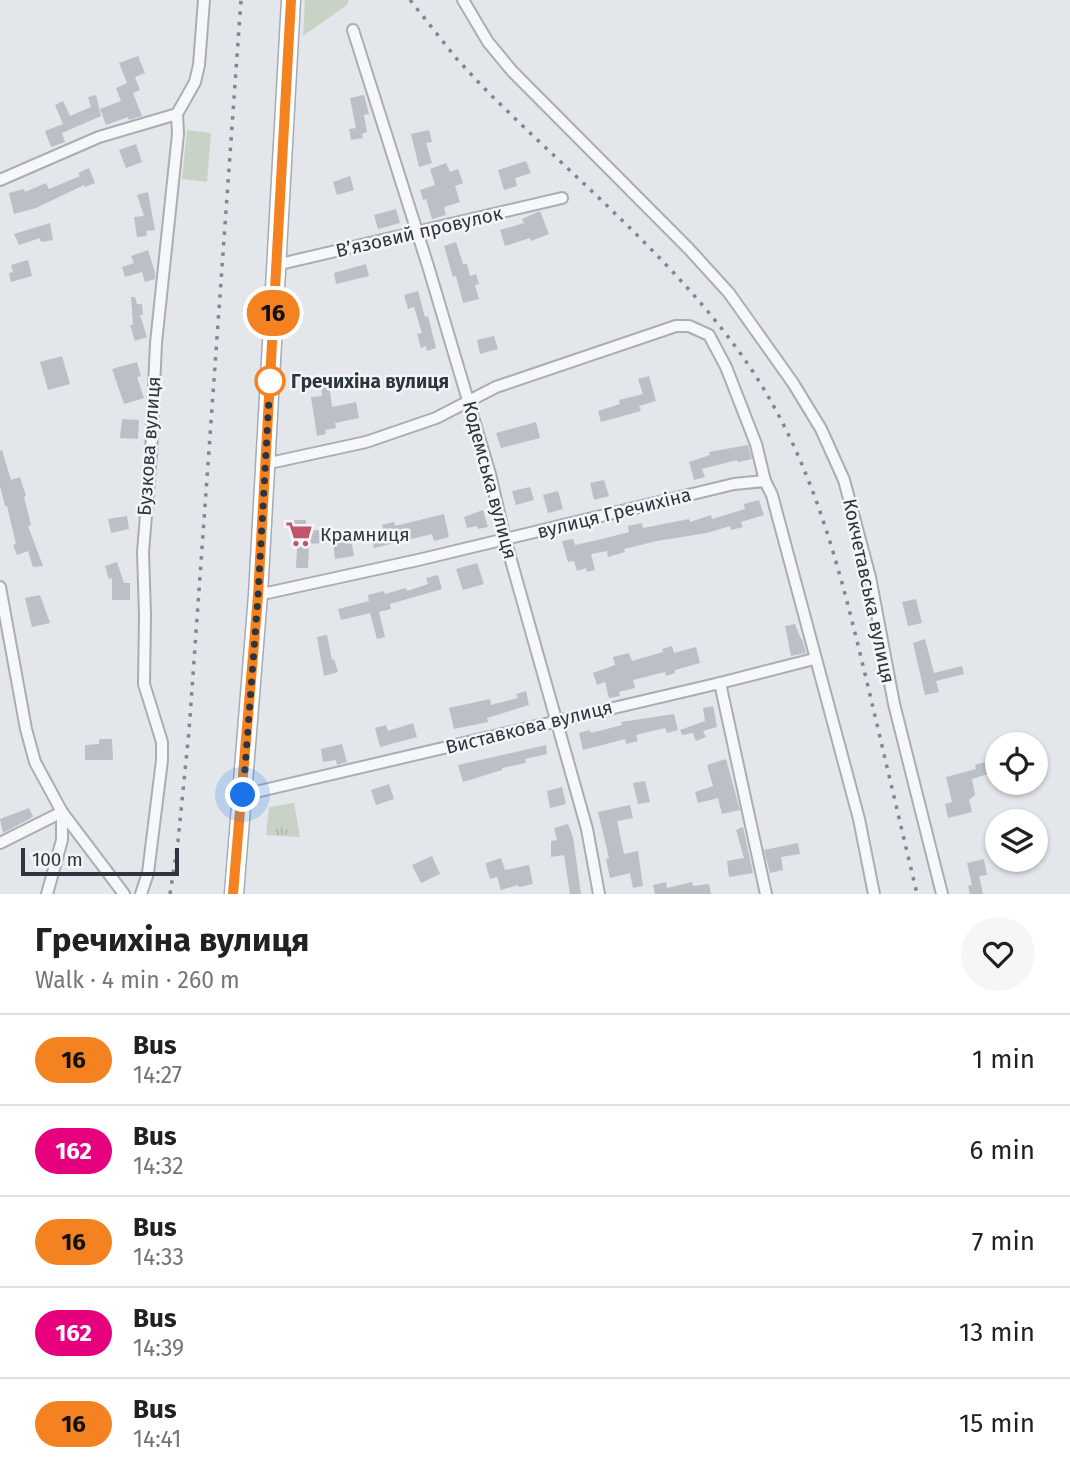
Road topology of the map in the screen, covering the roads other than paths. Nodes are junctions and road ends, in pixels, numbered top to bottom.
1 (204, 0) edge
2 (291, 0) edge
3 (463, 0) edge
4 (353, 30) dead end
5 (177, 114) junction
6 (0, 180) edge
7 (562, 198) dead end
8 (418, 233) junction
9 (276, 264) junction
10 (469, 401) junction
11 (265, 464) junction
12 (765, 481) junction
13 (505, 539) junction
14 (0, 586) edge
15 (258, 596) junction
16 (814, 659) junction
17 (720, 683) junction
18 (557, 721) junction
19 (243, 795) junction
20 (62, 812) junction
21 (0, 843) edge
22 (47, 894) edge
23 (124, 894) edge
24 (141, 894) edge
25 (233, 894) edge
26 (599, 894) edge
27 (766, 894) edge
28 (874, 894) edge
29 (942, 894) edge

1 - 5 street, Бузкова вулиця
2 - 9 main road
3 - 29 street, Кокчетавська вулиця
4 - 8 street, Кодемська вулиця
5 - 6 street
5 - 24 street, Бузкова вулиця
7 - 8 street, Вʼязовий провулок
8 - 9 street, Вʼязовий провулок
8 - 10 street, Кодемська вулиця
9 - 11 main road
10 - 11 street
10 - 12 street
10 - 13 street, Кодемська вулиця
11 - 15 main road
12 - 13 street, вулиця Гречихіна
12 - 16 street
13 - 15 street, вулиця Гречихіна
13 - 18 street, Кодемська вулиця
14 - 20 street
15 - 19 main road
16 - 17 street, Виставкова вулиця
16 - 28 street
17 - 18 street, Виставкова вулиця
17 - 27 street
18 - 19 street, Виставкова вулиця
18 - 26 street, Кодемська вулиця
19 - 25 main road
20 - 21 street
20 - 22 street
20 - 23 street

